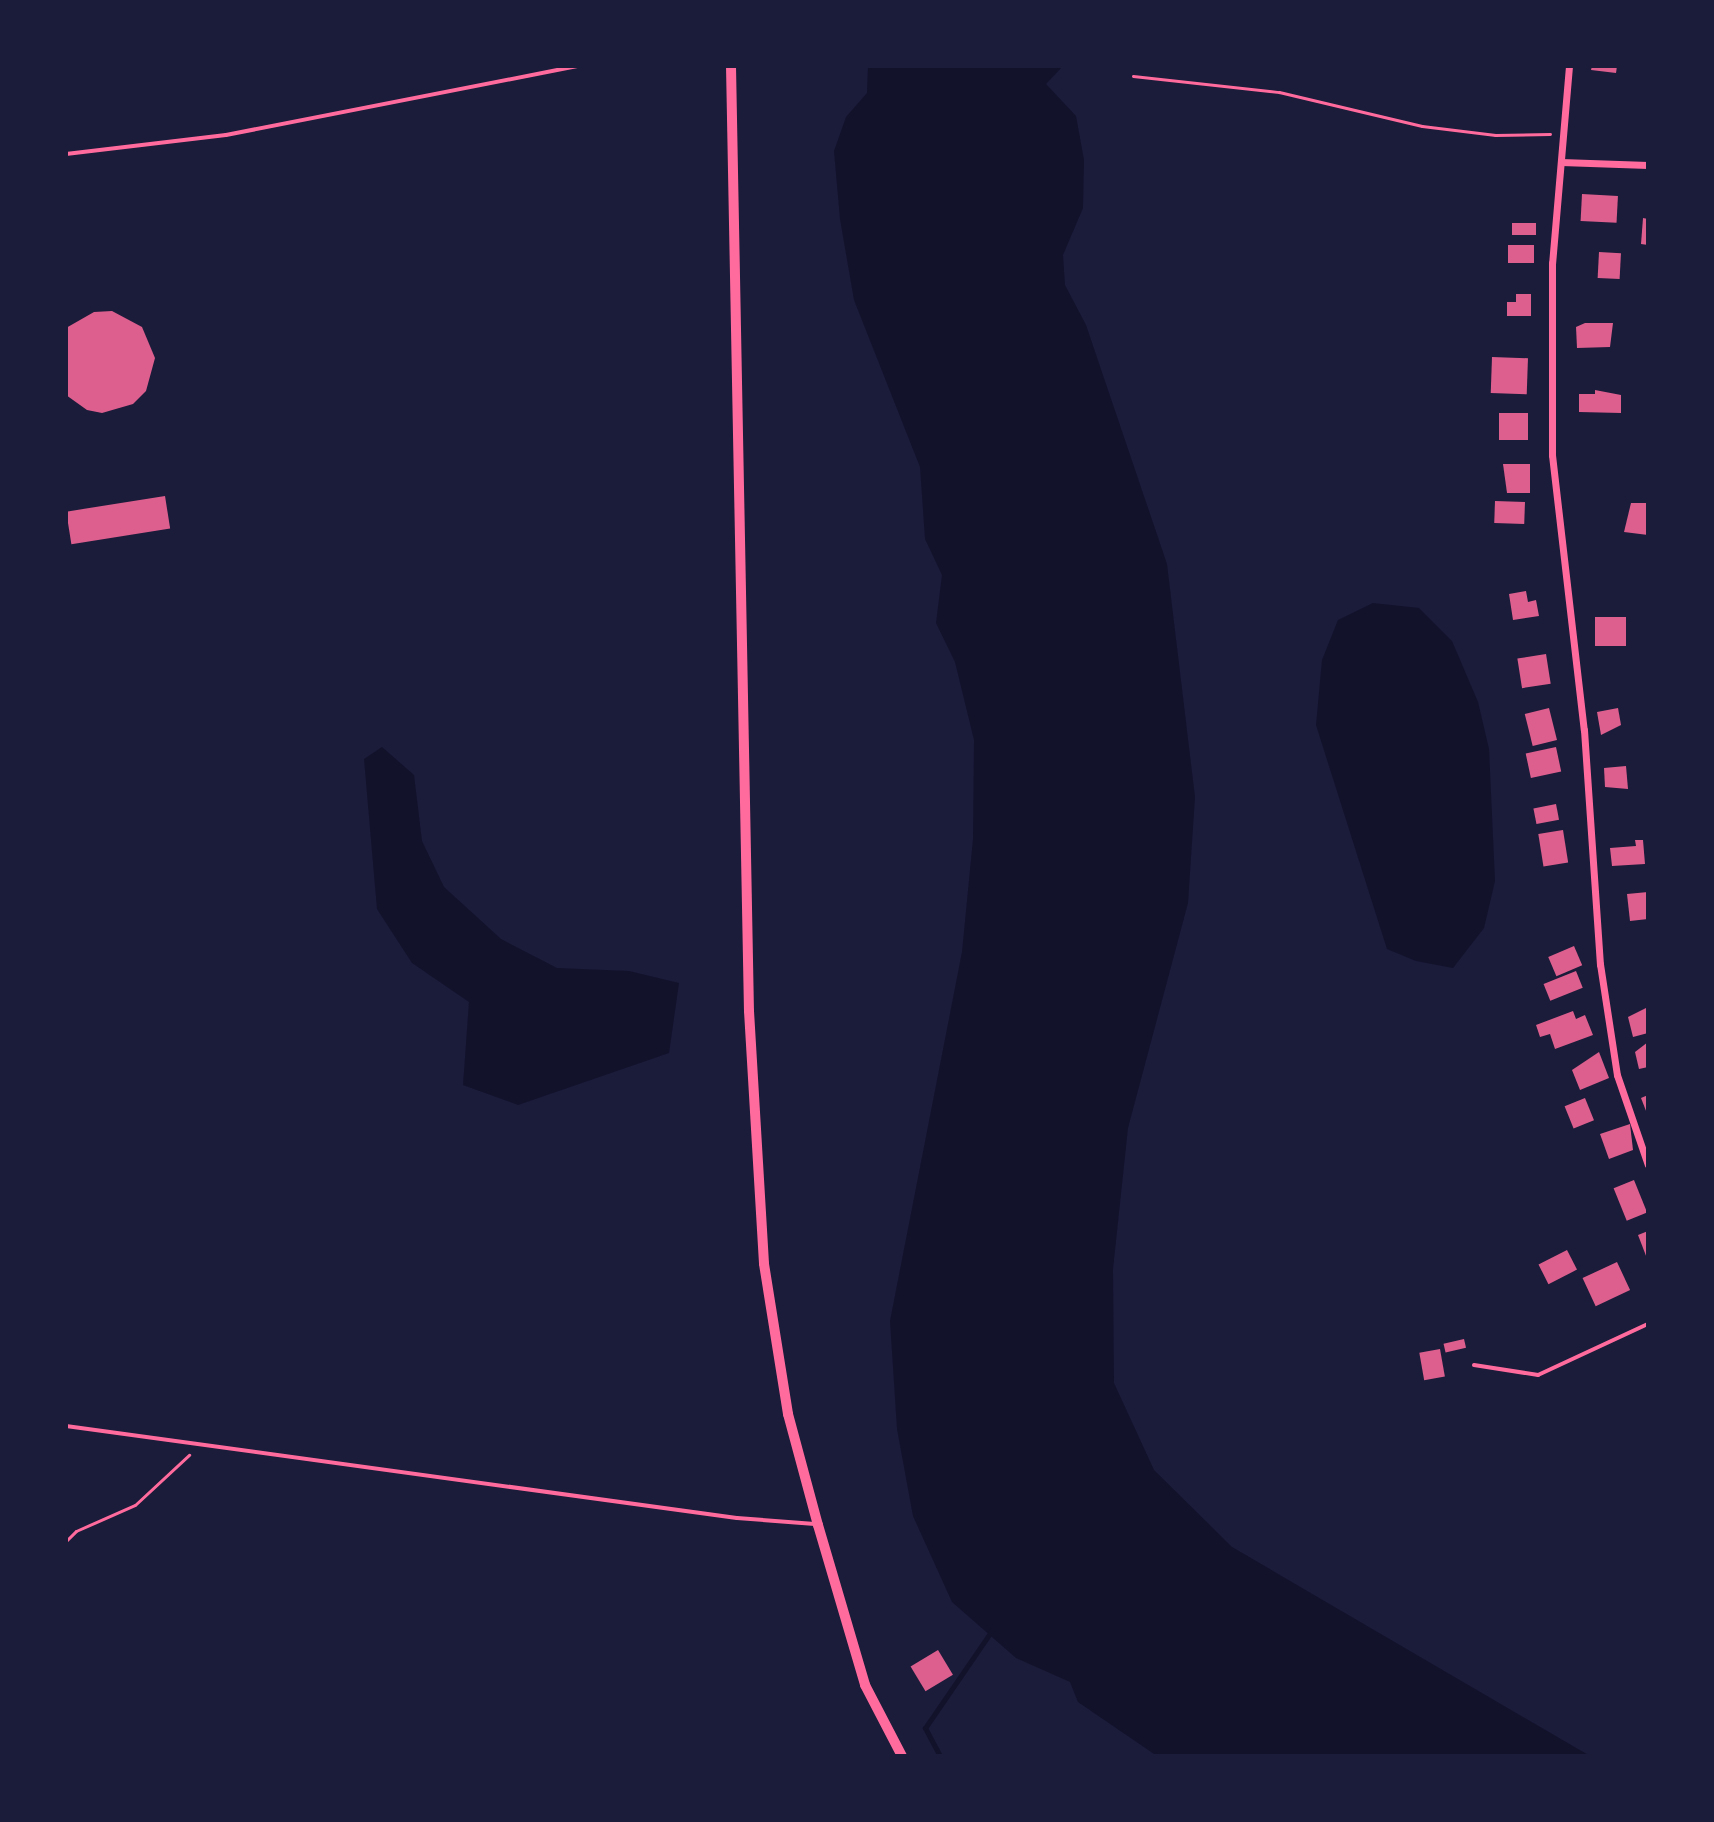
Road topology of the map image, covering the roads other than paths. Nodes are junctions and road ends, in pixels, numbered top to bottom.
1 (577, 66) edge
2 (731, 66) edge
3 (1569, 66) edge
4 (66, 154) edge
5 (1561, 162) junction
6 (1648, 165) edge
7 (1648, 1165) edge
8 (1648, 1324) edge
9 (1474, 1365) dead end
10 (66, 1426) edge
11 (818, 1525) junction
12 (902, 1756) edge

1 - 4 lane
2 - 11 main road
3 - 5 street
5 - 6 street
5 - 7 street
8 - 9 lane
10 - 11 lane
11 - 12 main road

